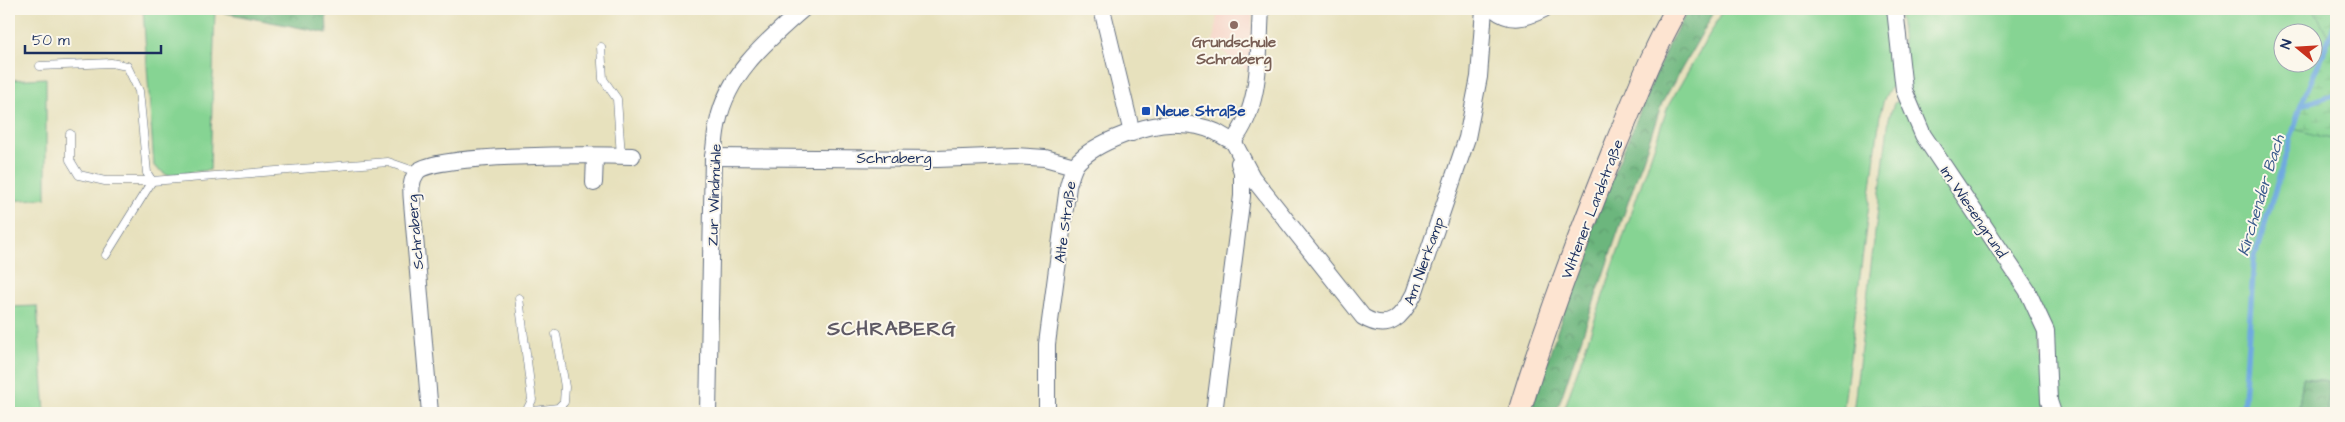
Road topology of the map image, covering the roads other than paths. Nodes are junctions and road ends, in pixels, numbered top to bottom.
1 (803, 9) edge
2 (1102, 9) edge
3 (1261, 9) edge
4 (1484, 9) edge
5 (1494, 9) edge
6 (1544, 9) edge
7 (1676, 9) edge
8 (1894, 9) edge
9 (602, 47) dead end
10 (40, 66) dead end
11 (1132, 133) junction
12 (70, 134) dead end
13 (1233, 141) junction
14 (595, 156) junction
15 (626, 156) joint
16 (714, 157) junction
17 (1074, 166) junction
18 (417, 172) junction
19 (152, 181) junction
20 (594, 183) dead end
21 (106, 255) dead end
22 (519, 298) dead end
23 (556, 334) dead end
24 (526, 412) junction
25 (430, 413) edge
26 (516, 413) edge
27 (708, 413) edge
28 (1047, 413) edge
29 (1214, 413) edge
30 (1518, 413) edge
31 (2053, 413) edge

1 - 16 street, Zur Windmühle
2 - 11 street
3 - 13 street
4 - 13 street, Am Nierkamp
5 - 6 street
7 - 30 main road, Wittener Landstraße
8 - 31 street, Im Wiesengrund
9 - 15 lane
10 - 19 lane
11 - 13 street, Alte Straße
11 - 17 street, Alte Straße
12 - 19 lane
13 - 29 street
14 - 15 street, Schraberg
14 - 18 street, Schraberg
14 - 20 street
16 - 17 street, Schraberg
16 - 27 street, Zur Windmühle
17 - 28 street, Alte Straße
18 - 19 lane
18 - 25 street, Schraberg
19 - 21 lane
22 - 24 lane
23 - 24 lane
24 - 26 lane

